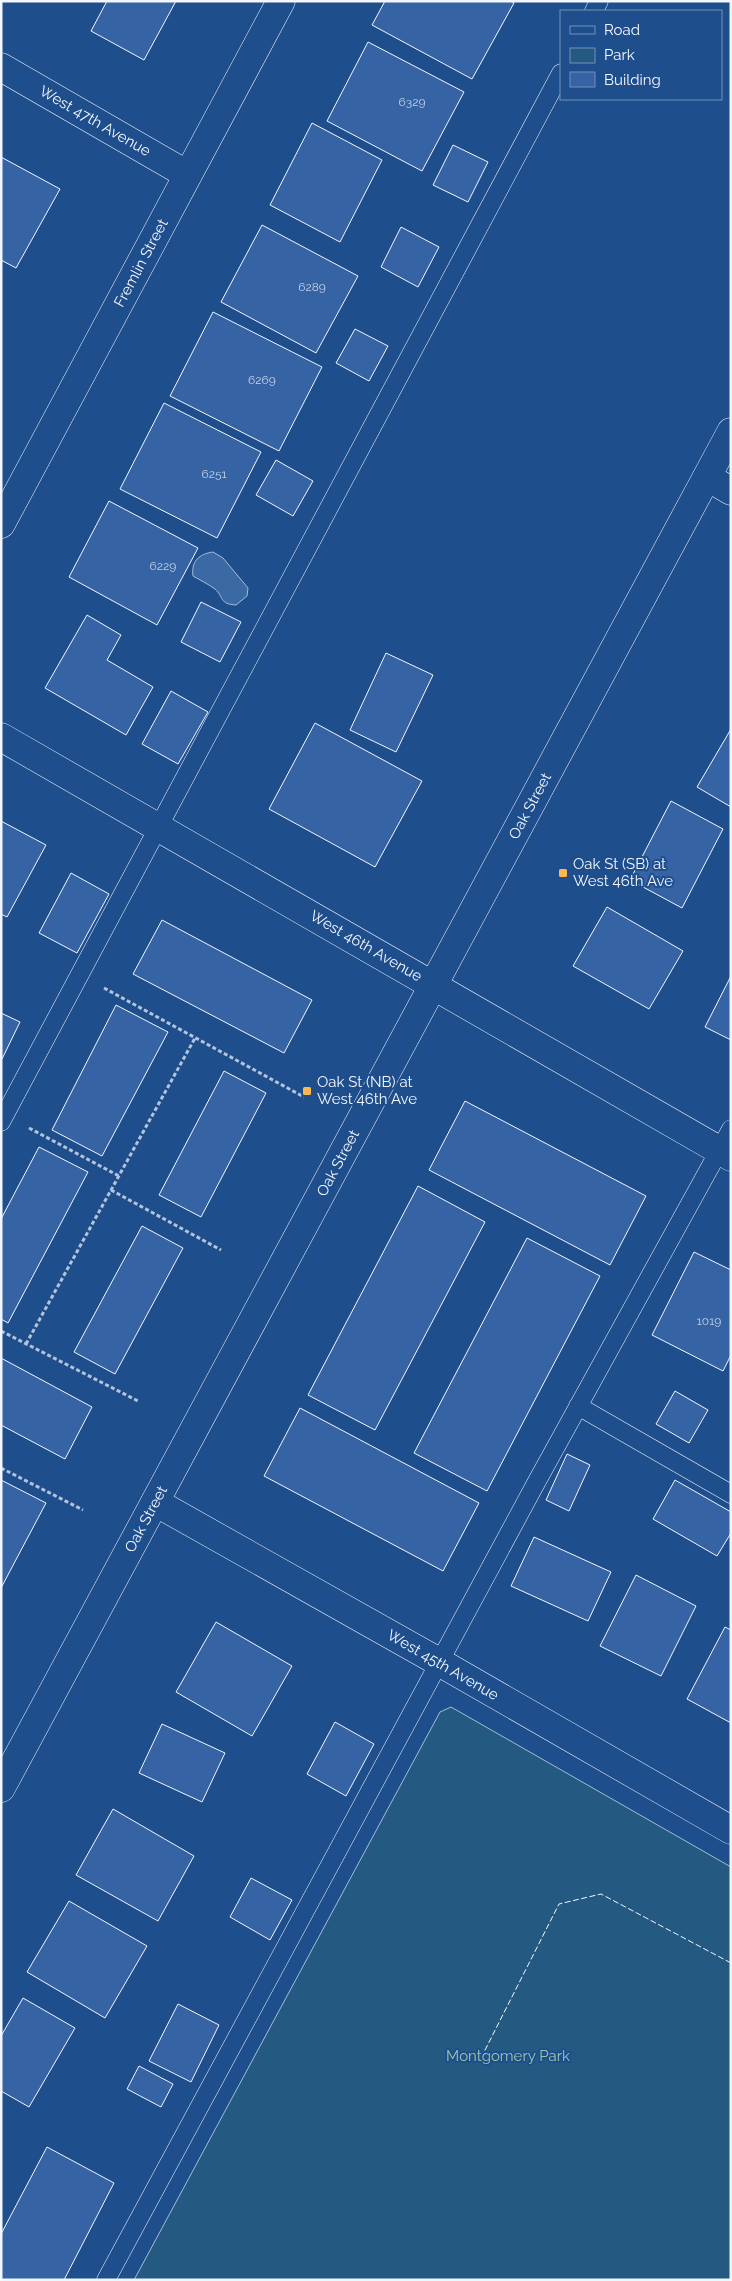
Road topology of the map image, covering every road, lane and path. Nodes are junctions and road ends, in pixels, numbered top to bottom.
1 (281, 1) edge
2 (1, 67) edge
3 (560, 75) edge
4 (188, 174) junction
5 (731, 432) edge
6 (706, 477) junction
7 (731, 491) edge
8 (1, 524) edge
9 (1, 737) edge
10 (159, 828) junction
11 (80, 975) junction
12 (433, 985) junction
13 (195, 1038) junction
14 (304, 1097) dead end
15 (3, 1118) edge
16 (727, 1145) edge
17 (119, 1176) junction
18 (111, 1190) junction
19 (222, 1250) dead end
20 (1, 1331) edge
21 (26, 1344) junction
22 (140, 1402) dead end
23 (578, 1406) junction
24 (1, 1468) edge
25 (731, 1494) edge
26 (155, 1502) junction
27 (83, 1510) dead end
28 (439, 1662) junction
29 (1, 1788) edge
30 (731, 1830) edge
31 (106, 2280) edge

1 - 4 street, Fremlin Street
2 - 4 street, West 47th Avenue
3 - 10 lane
4 - 8 street, Fremlin Street
5 - 6 street, Oak Street
6 - 7 street
6 - 12 street, Oak Street
9 - 10 street, West 46th Avenue
10 - 11 lane
10 - 12 street, West 46th Avenue
11 - 13 path
11 - 15 lane
12 - 16 street, West 46th Avenue
12 - 26 street, Oak Street
13 - 14 path
13 - 17 path
15 - 17 path
16 - 23 lane
17 - 18 path
18 - 19 path
18 - 21 path
20 - 21 path
21 - 22 path
23 - 25 lane
23 - 28 lane
24 - 27 path
26 - 28 street, West 45th Avenue
26 - 29 street, Oak Street
28 - 30 street, West 45th Avenue
28 - 31 lane

